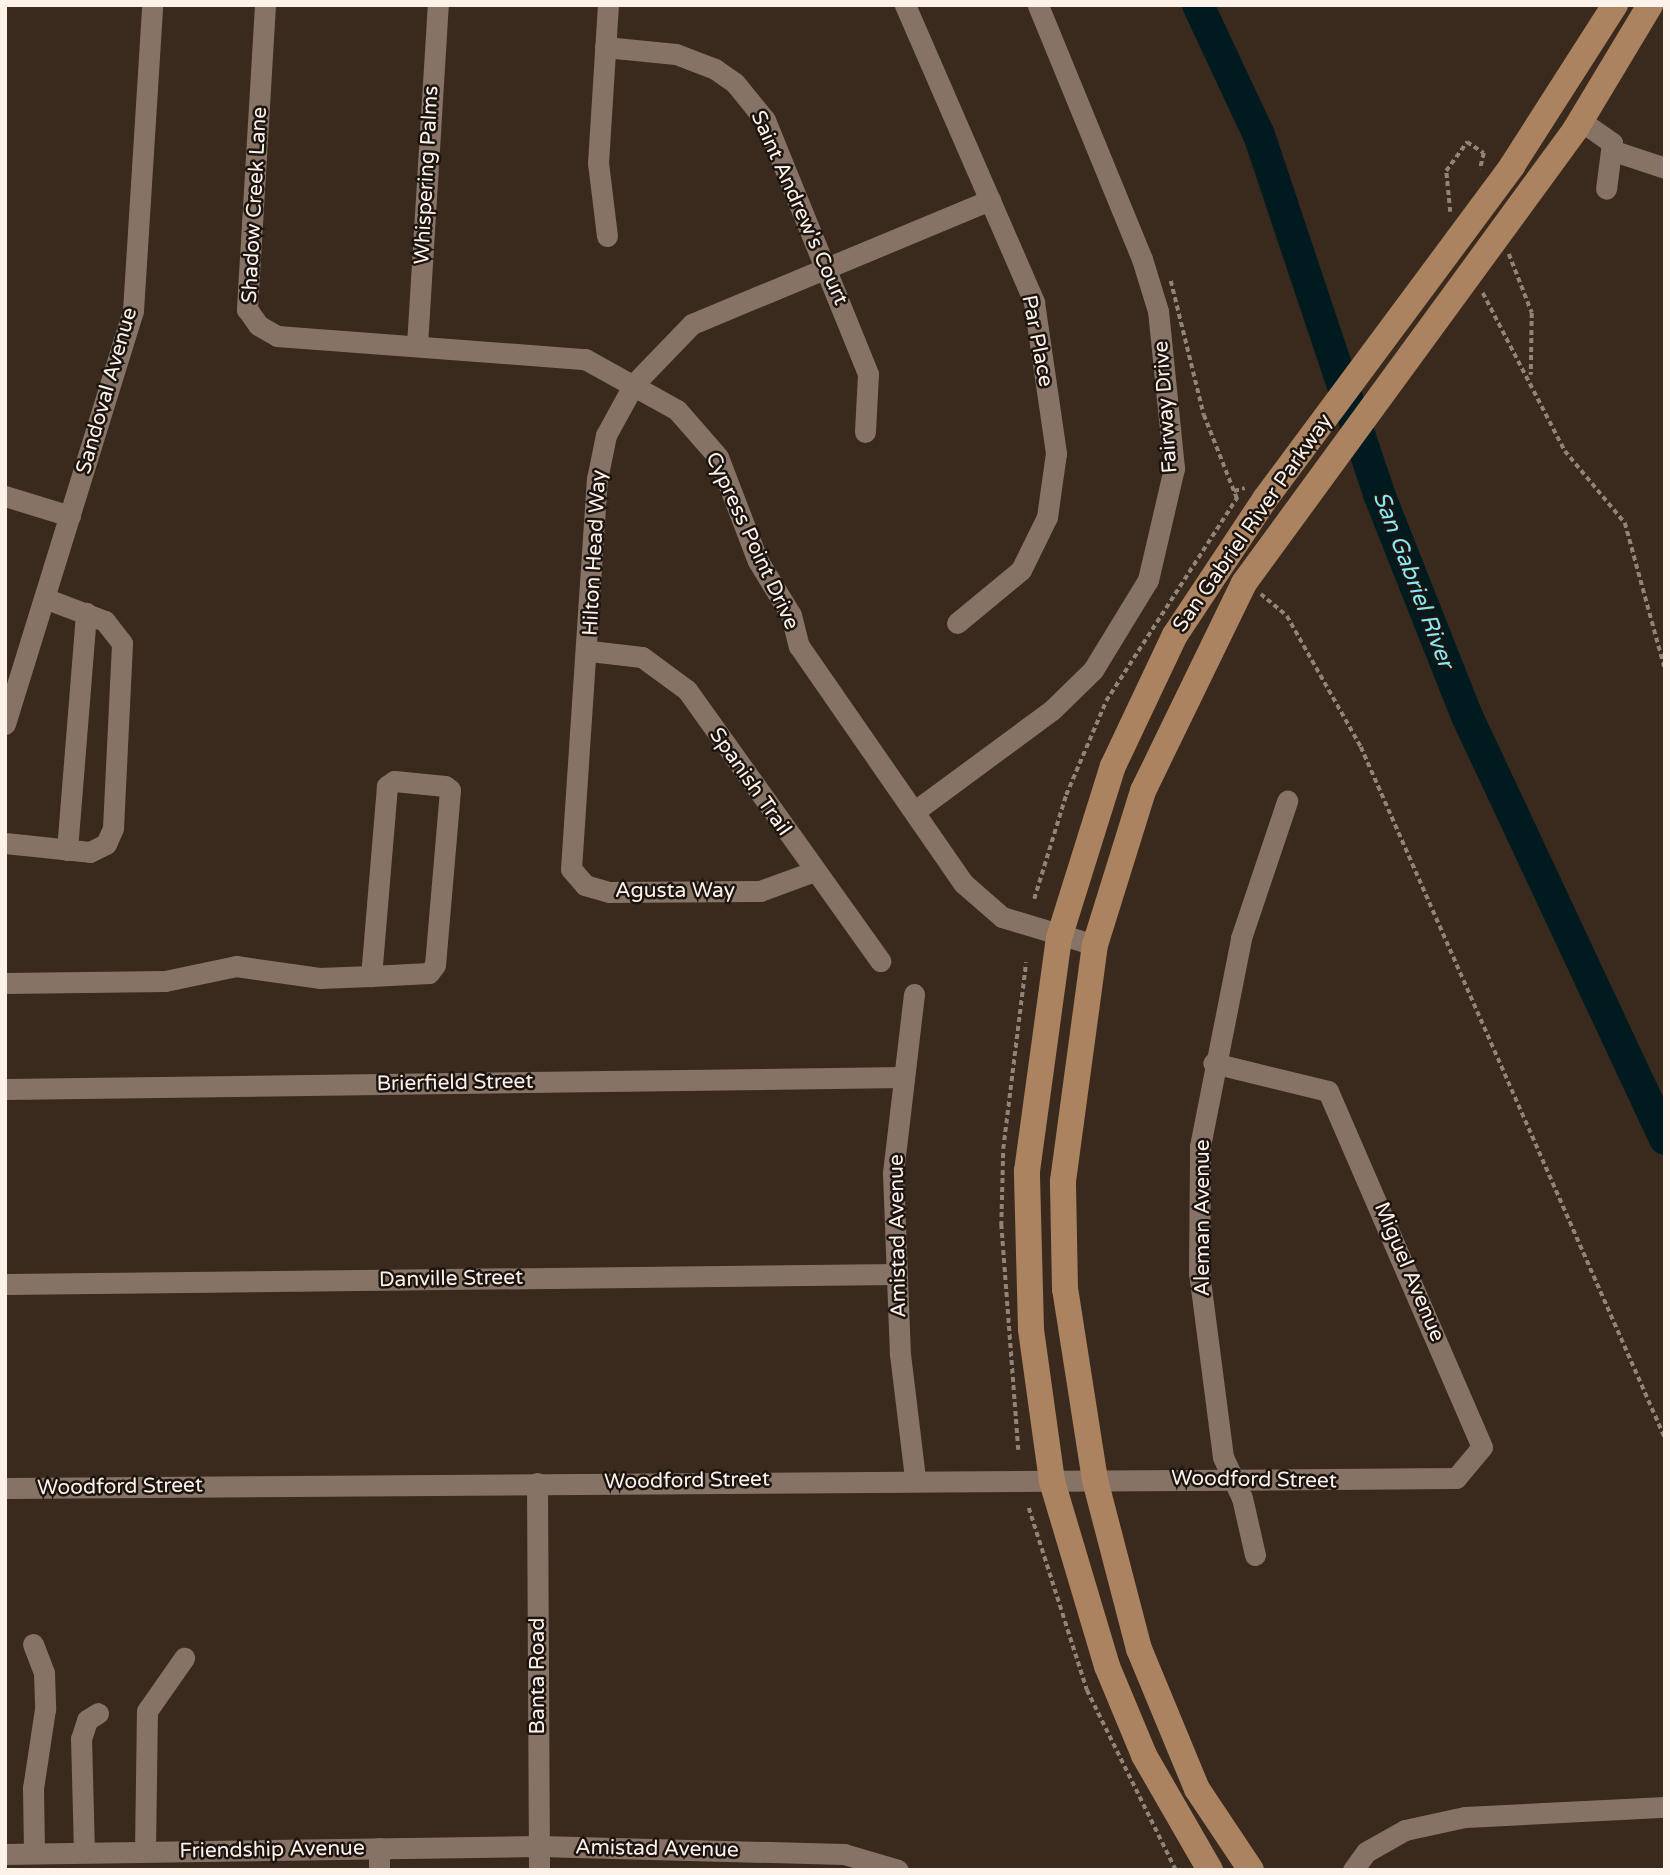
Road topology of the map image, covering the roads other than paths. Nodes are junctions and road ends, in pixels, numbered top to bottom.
1 (152, 5) edge
2 (265, 5) edge
3 (438, 5) edge
4 (608, 5) edge
5 (905, 5) edge
6 (1038, 5) edge
7 (1615, 5) edge
8 (1650, 5) edge
9 (605, 47) junction
10 (1581, 121) junction
11 (1614, 151) junction
12 (1665, 168) edge
13 (1606, 189) dead end
14 (990, 200) junction
15 (607, 236) dead end
16 (827, 267) junction
17 (417, 345) junction
18 (634, 384) junction
19 (866, 432) dead end
20 (5, 496) edge
21 (70, 516) junction
22 (44, 598) junction
23 (86, 614) junction
24 (957, 623) dead end
25 (590, 652) junction
26 (5, 724) edge
27 (1287, 801) dead end
28 (915, 811) junction
29 (569, 841) joint
30 (5, 843) edge
31 (67, 849) junction
32 (812, 872) junction
33 (1059, 937) junction
34 (1095, 946) junction
35 (880, 961) dead end
36 (371, 976) junction
37 (5, 982) edge
38 (914, 994) dead end
39 (1213, 1063) junction
40 (904, 1077) junction
41 (5, 1089) edge
42 (896, 1274) junction
43 (5, 1284) edge
44 (1232, 1476) junction
45 (915, 1478) junction
46 (1095, 1480) junction
47 (1052, 1481) junction
48 (1369, 1482) joint
49 (537, 1483) junction
50 (5, 1488) edge
51 (1255, 1555) dead end
52 (33, 1644) dead end
53 (184, 1658) dead end
54 (98, 1713) dead end
55 (1665, 1807) edge
56 (539, 1846) junction
57 (84, 1852) junction
58 (145, 1852) junction
59 (34, 1853) junction
60 (5, 1854) edge
61 (379, 1859) edge
62 (539, 1870) edge
63 (898, 1870) edge
64 (1210, 1870) edge
65 (1251, 1870) edge
66 (1353, 1870) edge

1 - 21 street, Sandoval Avenue
2 - 17 street, Shadow Creek Lane
3 - 17 street, Whispering Palms
4 - 9 street
5 - 14 street, Par Place
6 - 28 street, Fairway Drive
7 - 33 main road, San Gabriel River Parkway
8 - 10 main road, San Gabriel River Parkway
9 - 15 street
9 - 16 street, Saint Andrew's Court
10 - 11 street
10 - 34 main road, San Gabriel River Parkway
11 - 12 street
11 - 13 street
14 - 16 street, Hilton Head Way
14 - 24 street, Par Place
16 - 18 street, Hilton Head Way
16 - 19 street, Saint Andrew's Court
17 - 18 street, Cypress Point Drive
18 - 25 street, Hilton Head Way
18 - 28 street, Cypress Point Drive
20 - 21 street
21 - 22 street, Sandoval Avenue
22 - 23 street
22 - 26 street, Sandoval Avenue
23 - 31 street
23 - 31 street
25 - 29 street, Hilton Head Way
25 - 32 street, Spanish Trail
27 - 39 street, Aleman Avenue
28 - 33 street, Cypress Point Drive
29 - 32 street, Agusta Way
30 - 31 street
32 - 35 street, Spanish Trail
33 - 34 street, Cypress Point Drive
33 - 47 main road, San Gabriel River Parkway
34 - 46 main road, San Gabriel River Parkway
36 - 36 street
36 - 37 street
38 - 40 street, Amistad Avenue
39 - 44 street, Aleman Avenue
39 - 48 street, Miguel Avenue
40 - 41 street, Brierfield Street
40 - 42 street, Amistad Avenue
42 - 43 street, Danville Street
42 - 45 street, Amistad Avenue
44 - 46 street, Woodford Street
44 - 48 street, Woodford Street
44 - 51 street, Aleman Avenue
45 - 47 street, Woodford Street
45 - 49 street, Woodford Street
46 - 47 street, Woodford Street
46 - 65 main road, San Gabriel River Parkway
47 - 64 main road, San Gabriel River Parkway
49 - 50 street, Woodford Street
49 - 56 street, Banta Road
52 - 59 street
53 - 58 street
54 - 57 street
55 - 66 street
56 - 61 street, Friendship Avenue
56 - 62 street, Banta Road
56 - 63 street, Amistad Avenue
57 - 58 street, Friendship Avenue
57 - 59 street, Friendship Avenue
58 - 61 street, Friendship Avenue
59 - 60 street, Friendship Avenue

